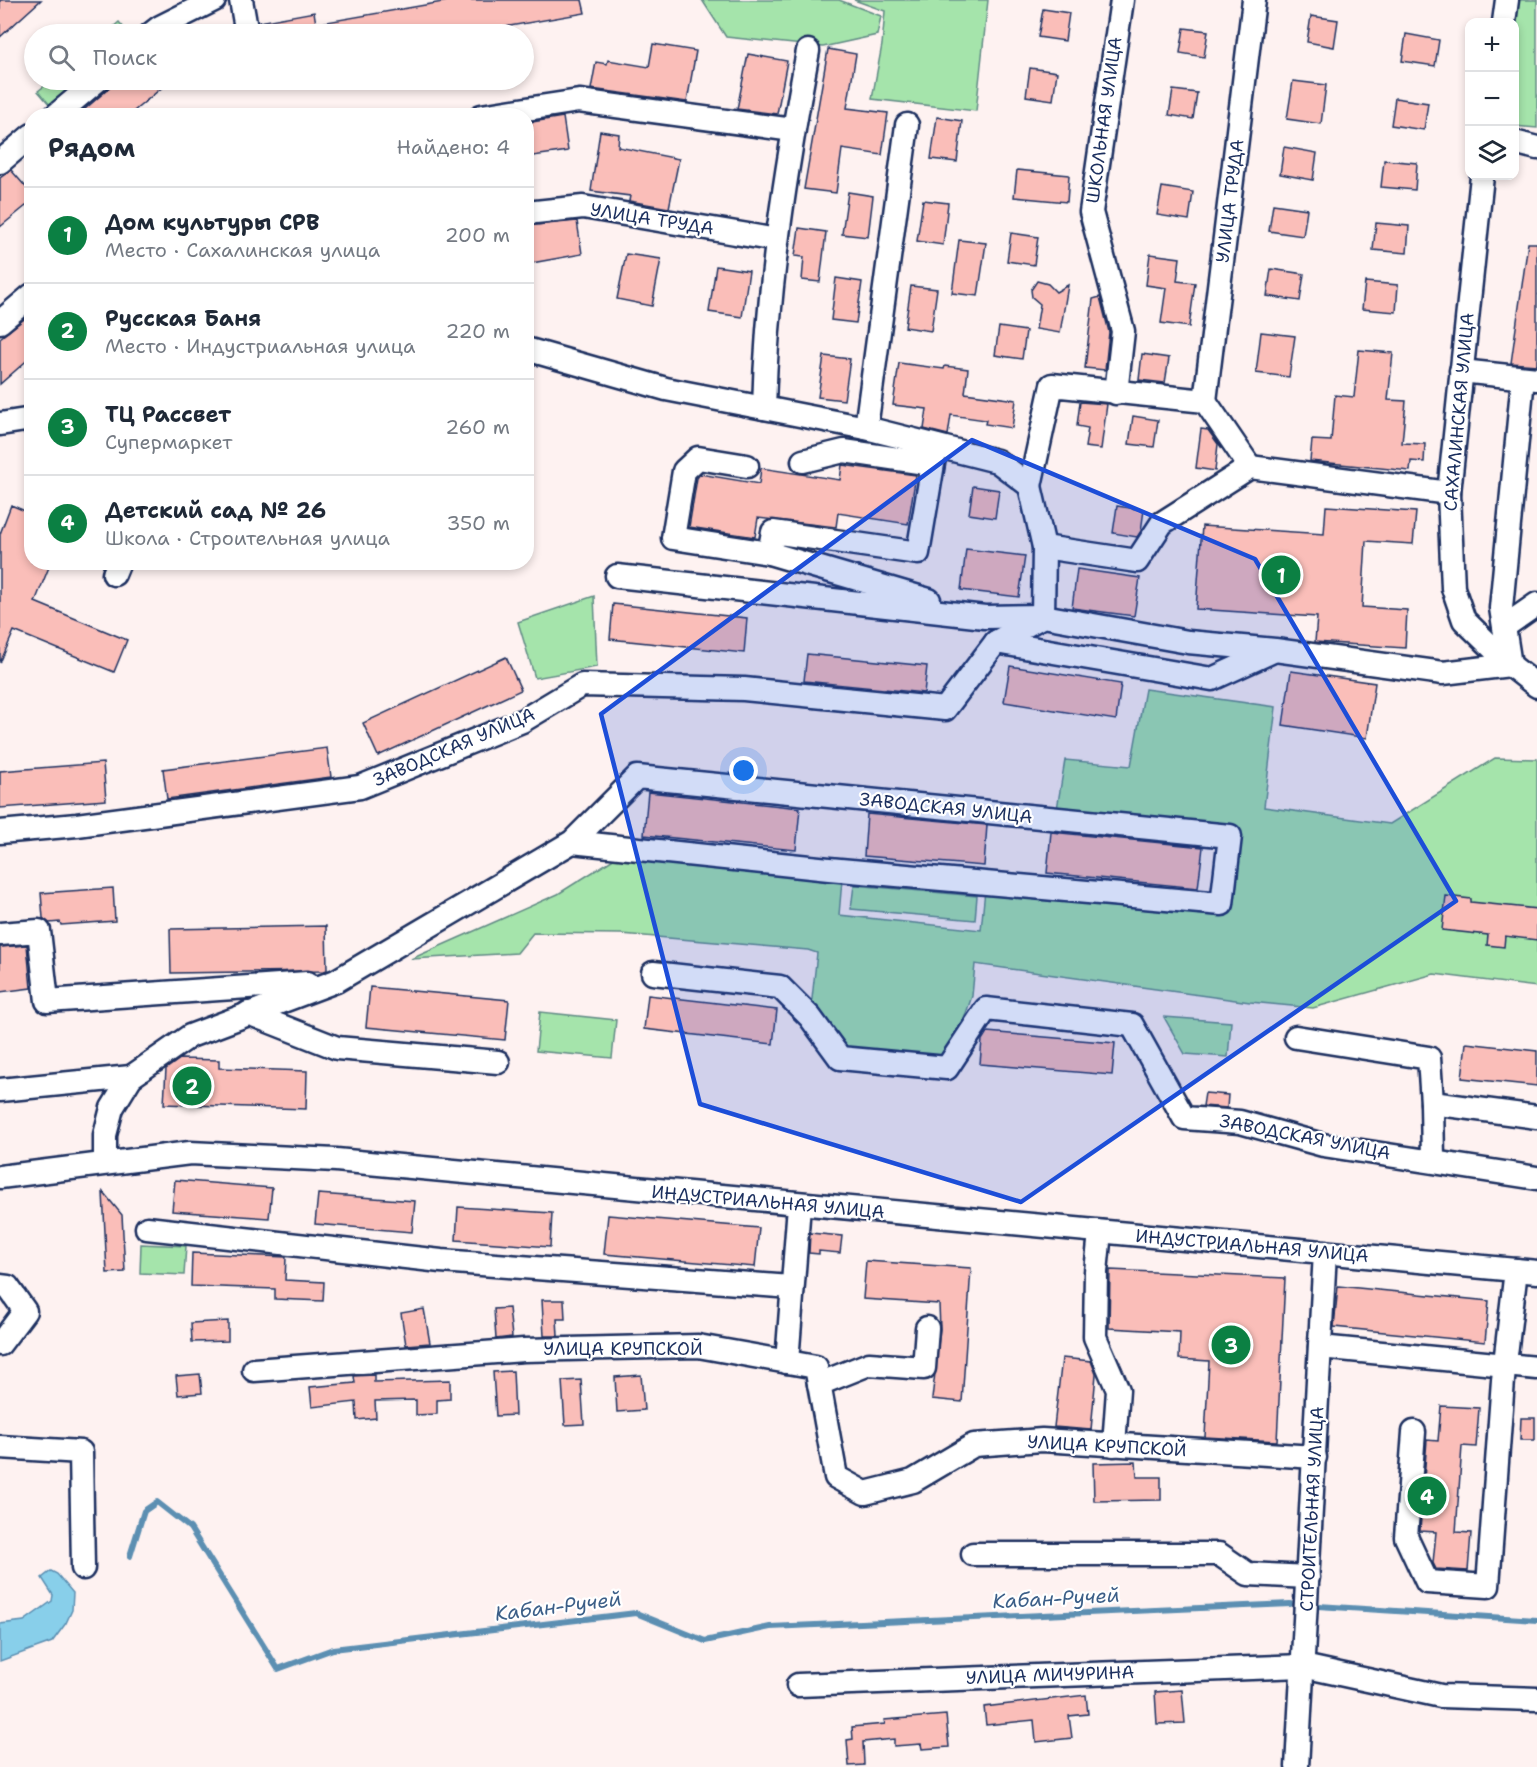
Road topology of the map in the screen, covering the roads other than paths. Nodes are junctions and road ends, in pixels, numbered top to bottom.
1 (214, 0) edge
2 (241, 0) edge
3 (1122, 0) edge
4 (1254, 0) edge
5 (1507, 0) edge
6 (1505, 18) edge
7 (166, 24) edge
8 (245, 24) edge
9 (808, 51) dead end
10 (86, 90) edge
11 (65, 108) edge
12 (533, 108) edge
13 (907, 125) dead end
14 (793, 130) junction
15 (24, 142) edge
16 (1519, 143) edge
17 (1537, 148) edge
18 (0, 162) edge
19 (1482, 180) edge
20 (534, 212) edge
21 (777, 240) junction
22 (24, 302) edge
23 (0, 322) edge
24 (534, 351) edge
25 (1461, 371) junction
26 (1530, 378) edge
27 (1116, 393) junction
28 (1205, 401) junction
29 (764, 408) junction
30 (24, 420) edge
31 (0, 424) edge
32 (866, 428) junction
33 (934, 455) junction
34 (802, 461) dead end
35 (747, 466) dead end
36 (1250, 467) junction
37 (1030, 486) junction
38 (1449, 493) junction
39 (1044, 548) junction
40 (769, 553) junction
41 (617, 576) dead end
42 (1537, 604) edge
43 (985, 616) junction
44 (1043, 616) junction
45 (1504, 627) junction
46 (996, 642) junction
47 (1275, 650) junction
48 (1510, 665) junction
49 (1537, 686) edge
50 (0, 832) edge
51 (572, 842) junction
52 (0, 934) edge
53 (653, 973) dead end
54 (336, 981) junction
55 (248, 1014) junction
56 (1296, 1037) dead end
57 (498, 1062) dead end
58 (131, 1077) junction
59 (0, 1090) edge
60 (1432, 1103) junction
61 (1537, 1117) edge
62 (1433, 1160) junction
63 (105, 1162) junction
64 (0, 1177) edge
65 (1537, 1178) edge
66 (799, 1205) junction
67 (147, 1228) dead end
68 (1100, 1232) junction
69 (1325, 1252) junction
70 (1527, 1271) edge
71 (0, 1286) edge
72 (792, 1287) junction
73 (927, 1328) dead end
74 (0, 1344) edge
75 (1320, 1347) junction
76 (787, 1362) junction
77 (1507, 1365) junction
78 (1537, 1368) edge
79 (254, 1370) dead end
80 (819, 1384) junction
81 (1414, 1432) dead end
82 (1114, 1444) junction
83 (0, 1448) edge
84 (1315, 1457) junction
85 (973, 1554) dead end
86 (83, 1568) dead end
87 (1308, 1577) junction
88 (1303, 1666) junction
89 (798, 1685) dead end
90 (1537, 1699) edge
91 (1297, 1767) edge

1 - 7 street
2 - 8 street
3 - 27 street, ШКОЛЬНАЯ УЛИЦА
4 - 28 street, УЛИЦА ТРУДА
5 - 6 street
9 - 14 street
10 - 11 street
12 - 14 street
13 - 32 street
14 - 21 street
15 - 18 street
16 - 17 street
19 - 25 street, САХАЛИНСКАЯ УЛИЦА
20 - 21 street, УЛИЦА ТРУДА
21 - 29 street
22 - 23 street
24 - 29 street
25 - 26 street
25 - 38 street, САХАЛИНСКАЯ УЛИЦА
26 - 45 street
27 - 28 street
27 - 37 street
28 - 36 street
29 - 32 street
30 - 31 street
32 - 33 street
33 - 34 street
33 - 37 street
33 - 40 street
35 - 40 street
36 - 38 street
36 - 39 street
37 - 39 street
38 - 48 street, САХАЛИНСКАЯ УЛИЦА
39 - 44 street
40 - 43 street
41 - 43 street
42 - 45 street
43 - 44 street
44 - 46 street, ЗАВОДСКАЯ УЛИЦА
44 - 47 street
45 - 48 street
46 - 47 street
46 - 50 street, ЗАВОДСКАЯ УЛИЦА
47 - 48 street
48 - 49 street, САХАЛИНСКАЯ УЛИЦА
51 - 51 street, ЗАВОДСКАЯ УЛИЦА
51 - 54 street, ЗАВОДСКАЯ УЛИЦА
52 - 54 street, ЗАВОДСКАЯ УЛИЦА
53 - 62 street, ЗАВОДСКАЯ УЛИЦА
54 - 55 street, ЗАВОДСКАЯ УЛИЦА
55 - 57 street
55 - 58 street, ЗАВОДСКАЯ УЛИЦА
56 - 60 street
58 - 59 street
58 - 63 street, ЗАВОДСКАЯ УЛИЦА
60 - 61 street
60 - 62 street
62 - 65 street, ЗАВОДСКАЯ УЛИЦА
63 - 64 street, ИНДУСТРИАЛЬНАЯ УЛИЦА
63 - 66 street, ИНДУСТРИАЛЬНАЯ УЛИЦА
66 - 68 street, ИНДУСТРИАЛЬНАЯ УЛИЦА
66 - 72 street
67 - 72 street
68 - 69 street, ИНДУСТРИАЛЬНАЯ УЛИЦА
68 - 82 street
69 - 70 street, ИНДУСТРИАЛЬНАЯ УЛИЦА
69 - 75 street, СТРОИТЕЛЬНАЯ УЛИЦА
70 - 77 street
71 - 74 street
72 - 76 street
73 - 80 street
75 - 77 street
75 - 84 street, СТРОИТЕЛЬНАЯ УЛИЦА
76 - 79 street, УЛИЦА КРУПСКОЙ
76 - 80 street, УЛИЦА КРУПСКОЙ
77 - 78 street
77 - 81 street
80 - 82 street, УЛИЦА КРУПСКОЙ
82 - 84 street, УЛИЦА КРУПСКОЙ
83 - 86 street
84 - 87 street, СТРОИТЕЛЬНАЯ УЛИЦА
85 - 87 street
87 - 88 street, СТРОИТЕЛЬНАЯ УЛИЦА
88 - 89 street, УЛИЦА МИЧУРИНА
88 - 90 street, УЛИЦА МИЧУРИНА
88 - 91 street, СТРОИТЕЛЬНАЯ УЛИЦА

